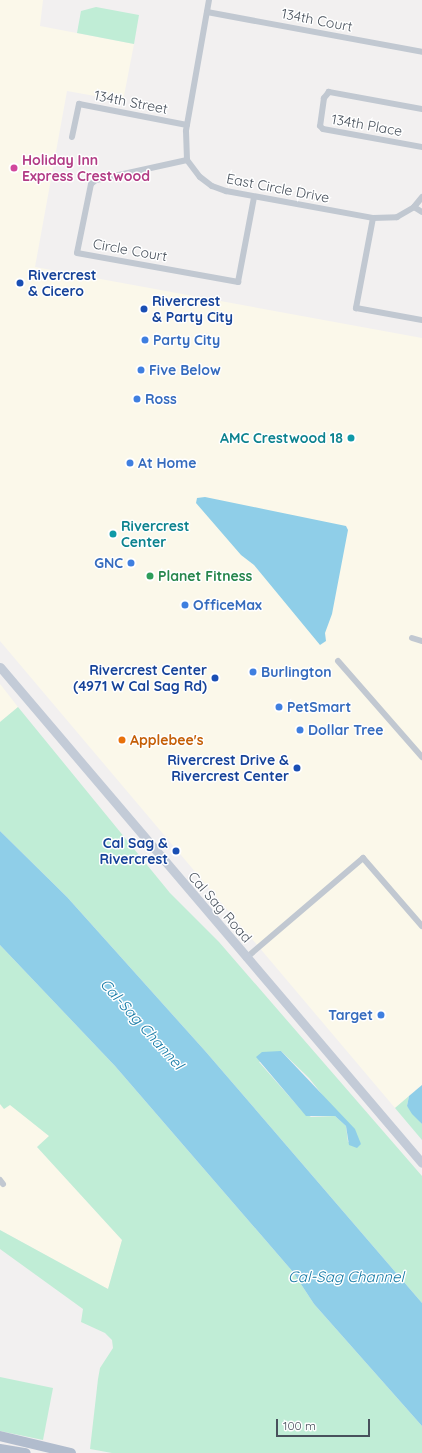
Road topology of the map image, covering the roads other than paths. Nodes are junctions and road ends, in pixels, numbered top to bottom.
1 (209, 0) edge
2 (207, 12) junction
3 (422, 52) edge
4 (422, 109) edge
5 (187, 125) junction
6 (72, 137) dead end
7 (422, 147) edge
8 (187, 160) junction
9 (254, 197) junction
10 (422, 198) edge
11 (414, 207) junction
12 (422, 212) edge
13 (373, 218) junction
14 (422, 320) edge
15 (412, 638) dead end
16 (422, 641) edge
17 (338, 661) dead end
18 (0, 667) edge
19 (422, 757) edge
20 (422, 926) edge
21 (246, 958) junction
22 (422, 1163) edge
23 (0, 1436) edge
24 (0, 1449) edge
25 (26, 1453) edge
26 (71, 1453) edge

1 - 2 street
2 - 3 street, 134th Court
2 - 5 street
4 - 7 street, 134th Place
5 - 6 street, 134th Street
5 - 8 street
8 - 9 street, East Circle Drive
8 - 9 street, Circle Court
9 - 13 street, East Circle Drive
10 - 11 street
11 - 12 street
11 - 13 street, East Circle Drive
13 - 14 street
15 - 16 street
17 - 19 street
18 - 21 main road, Cal Sag Road
20 - 21 street
21 - 22 main road, Cal Sag Road
23 - 26 main road
24 - 25 main road

